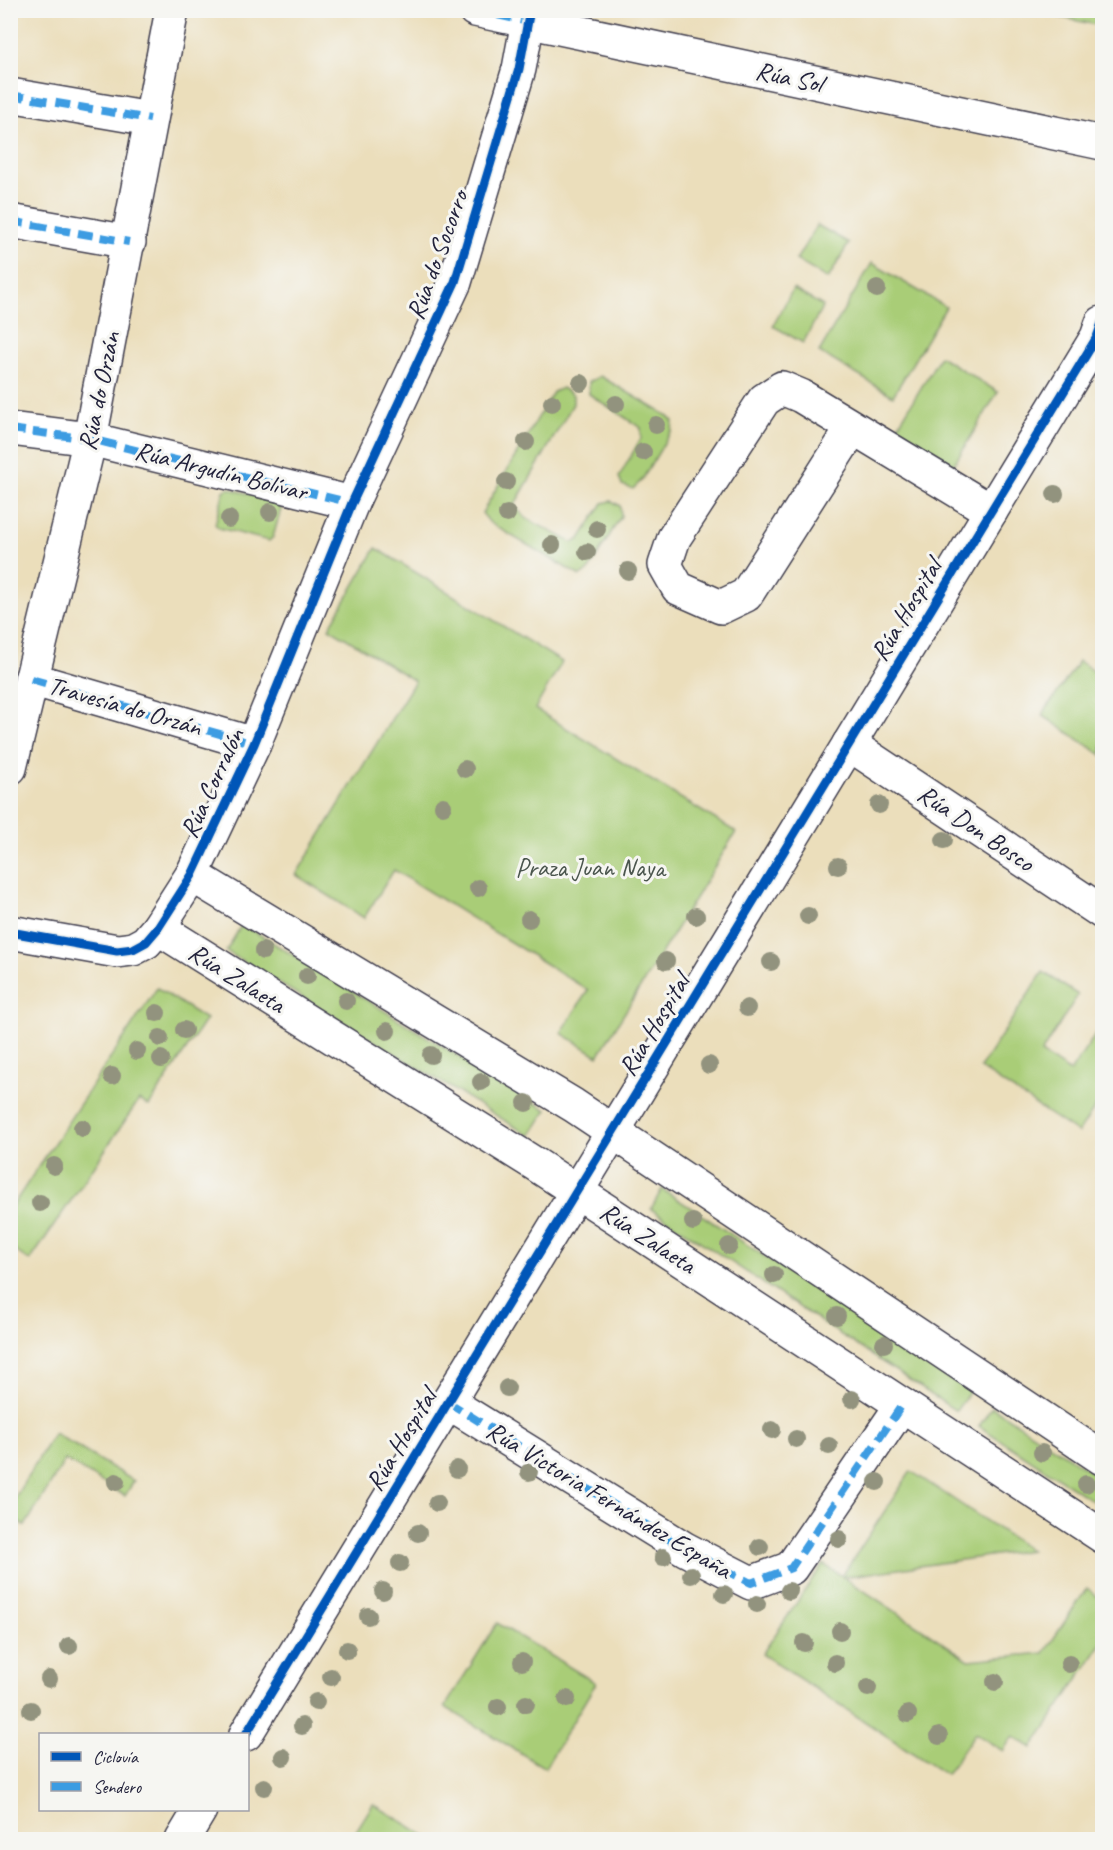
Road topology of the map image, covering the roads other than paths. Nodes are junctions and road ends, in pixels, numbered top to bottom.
1 (172, 10) edge
2 (475, 10) edge
3 (529, 16) edge
4 (10, 95) edge
5 (150, 119) junction
6 (1102, 143) edge
7 (10, 221) edge
8 (129, 242) junction
9 (1101, 331) edge
10 (10, 429) edge
11 (852, 429) junction
12 (90, 439) junction
13 (352, 503) junction
14 (991, 512) junction
15 (31, 679) junction
16 (254, 744) junction
17 (849, 744) junction
18 (12, 757) edge
19 (192, 875) junction
20 (1102, 912) edge
21 (158, 928) junction
22 (10, 932) edge
23 (613, 1131) junction
24 (576, 1192) junction
25 (448, 1402) junction
26 (902, 1405) junction
27 (1102, 1458) edge
28 (1102, 1536) edge
29 (247, 1733) edge
30 (199, 1811) edge
31 (182, 1839) edge

1 - 5 street, Rúa do Orzán
2 - 3 street, Rúa Sol
3 - 6 street, Rúa Sol
3 - 13 street, Rúa do Socorro
4 - 5 street
5 - 8 street, Rúa do Orzán
7 - 8 street
8 - 12 street, Rúa do Orzán
9 - 14 street, Rúa Hospital
10 - 12 street, Rúa Argudín Bolívar
11 - 11 street
11 - 14 street
12 - 13 street, Rúa Argudín Bolívar
12 - 15 street, Rúa do Orzán
13 - 16 street, Rúa Corralón
14 - 17 street, Rúa Hospital
15 - 16 street, Travesía do Orzán
15 - 18 street, Rúa do Orzán
16 - 19 street, Rúa Corralón
17 - 20 street, Rúa Don Bosco
17 - 23 street, Rúa Hospital
19 - 21 street, Rúa Corralón
19 - 23 street
21 - 22 street, Rúa Corralón
21 - 24 street, Rúa Zalaeta
23 - 24 street, Rúa Hospital
23 - 27 street
24 - 25 street, Rúa Hospital
24 - 26 street, Rúa Zalaeta
25 - 26 street, Rúa Victoria Fernández España
25 - 29 street, Rúa Hospital
26 - 28 street, Rúa Zalaeta
30 - 31 street

